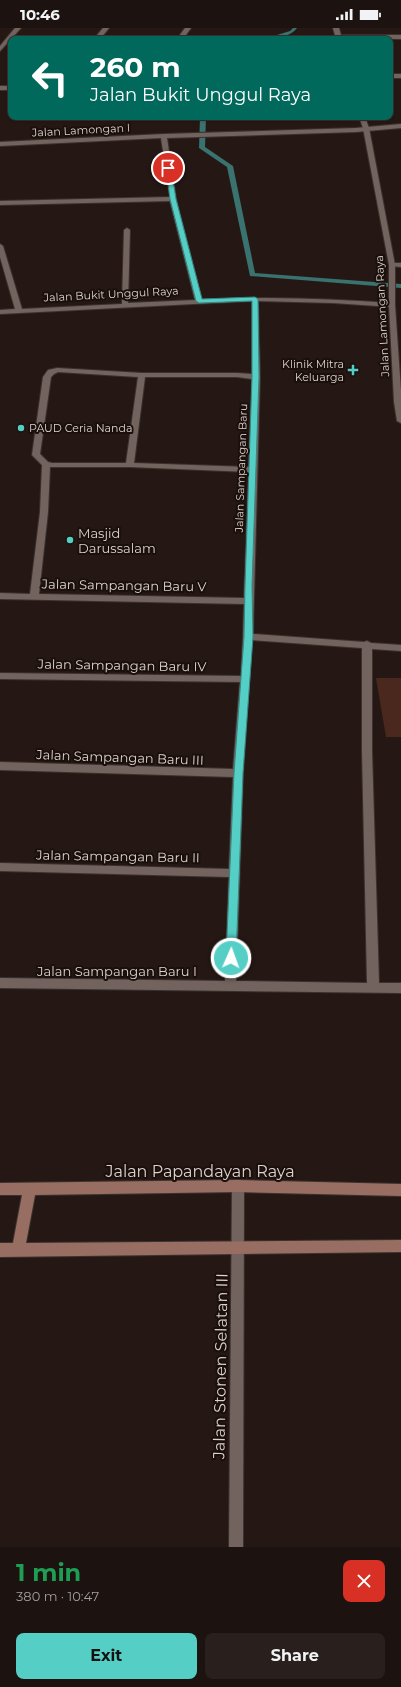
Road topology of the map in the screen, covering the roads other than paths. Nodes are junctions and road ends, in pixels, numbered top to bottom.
1 (18, 28) edge
2 (106, 28) edge
3 (11, 36) edge
4 (99, 36) edge
5 (8, 40) edge
6 (0, 49) edge
7 (363, 120) edge
8 (401, 126) edge
9 (366, 128) junction
10 (164, 136) junction
11 (0, 144) edge
12 (173, 199) junction
13 (0, 203) edge
14 (127, 230) dead end
15 (0, 246) edge
16 (401, 265) edge
17 (392, 266) junction
18 (255, 299) junction
19 (199, 301) junction
20 (392, 302) junction
21 (125, 305) junction
22 (19, 310) junction
23 (0, 312) edge
24 (142, 375) junction
25 (256, 377) junction
26 (401, 421) edge
27 (46, 464) junction
28 (130, 465) junction
29 (252, 470) junction
30 (0, 596) edge
31 (34, 597) junction
32 (248, 601) junction
33 (248, 637) junction
34 (367, 644) junction
35 (401, 648) edge
36 (0, 676) edge
37 (244, 679) junction
38 (0, 766) edge
39 (238, 773) junction
40 (0, 867) edge
41 (234, 873) junction
42 (0, 983) edge
43 (230, 986) junction
44 (373, 988) junction
45 (401, 988) edge
46 (238, 1186) junction
47 (0, 1189) edge
48 (30, 1189) junction
49 (401, 1190) edge
50 (401, 1246) edge
51 (238, 1248) junction
52 (18, 1249) junction
53 (0, 1250) edge
54 (236, 1547) edge

1 - 3 street
2 - 4 street
5 - 6 street
7 - 9 street, Jalan Lamongan Raya
8 - 9 street, Jalan Lamongan I
9 - 10 street, Jalan Lamongan I
9 - 17 street, Jalan Lamongan Raya
10 - 11 street, Jalan Lamongan I
10 - 12 street
12 - 13 street
12 - 19 street
14 - 21 street
15 - 22 street
16 - 17 street
17 - 20 street, Jalan Lamongan Raya
18 - 19 street, Jalan Bukit Unggul Raya
18 - 20 street, Jalan Bukit Unggul Raya
18 - 25 street, Jalan Sampangan Baru
19 - 21 street, Jalan Bukit Unggul Raya
20 - 26 street, Jalan Lamongan Raya
21 - 22 street, Jalan Bukit Unggul Raya
22 - 23 street, Jalan Bukit Unggul Raya
24 - 25 street
24 - 27 street
24 - 28 street
25 - 29 street, Jalan Sampangan Baru
27 - 28 street
27 - 31 street
28 - 29 street
29 - 32 street, Jalan Sampangan Baru
30 - 31 street, Jalan Sampangan Baru V
31 - 32 street, Jalan Sampangan Baru V
32 - 33 street, Jalan Sampangan Baru
33 - 34 street
33 - 37 street, Jalan Sampangan Baru
34 - 35 street
34 - 44 street
36 - 37 street, Jalan Sampangan Baru IV
37 - 39 street, Jalan Sampangan Baru
38 - 39 street, Jalan Sampangan Baru III
39 - 41 street, Jalan Sampangan Baru
40 - 41 street, Jalan Sampangan Baru II
41 - 43 street, Jalan Sampangan Baru
42 - 43 street, Jalan Sampangan Baru I
43 - 44 street, Jalan Sampangan Baru I
44 - 45 street, Jalan Sampangan Baru I
46 - 48 main road, Jalan Papandayan Raya
46 - 49 main road, Jalan Papandayan Raya
46 - 51 street, Jalan Stonen Selatan III
47 - 48 main road, Jalan Papandayan Raya
48 - 52 main road
50 - 51 main road
51 - 52 main road
51 - 54 street, Jalan Stonen Selatan III
52 - 53 main road

